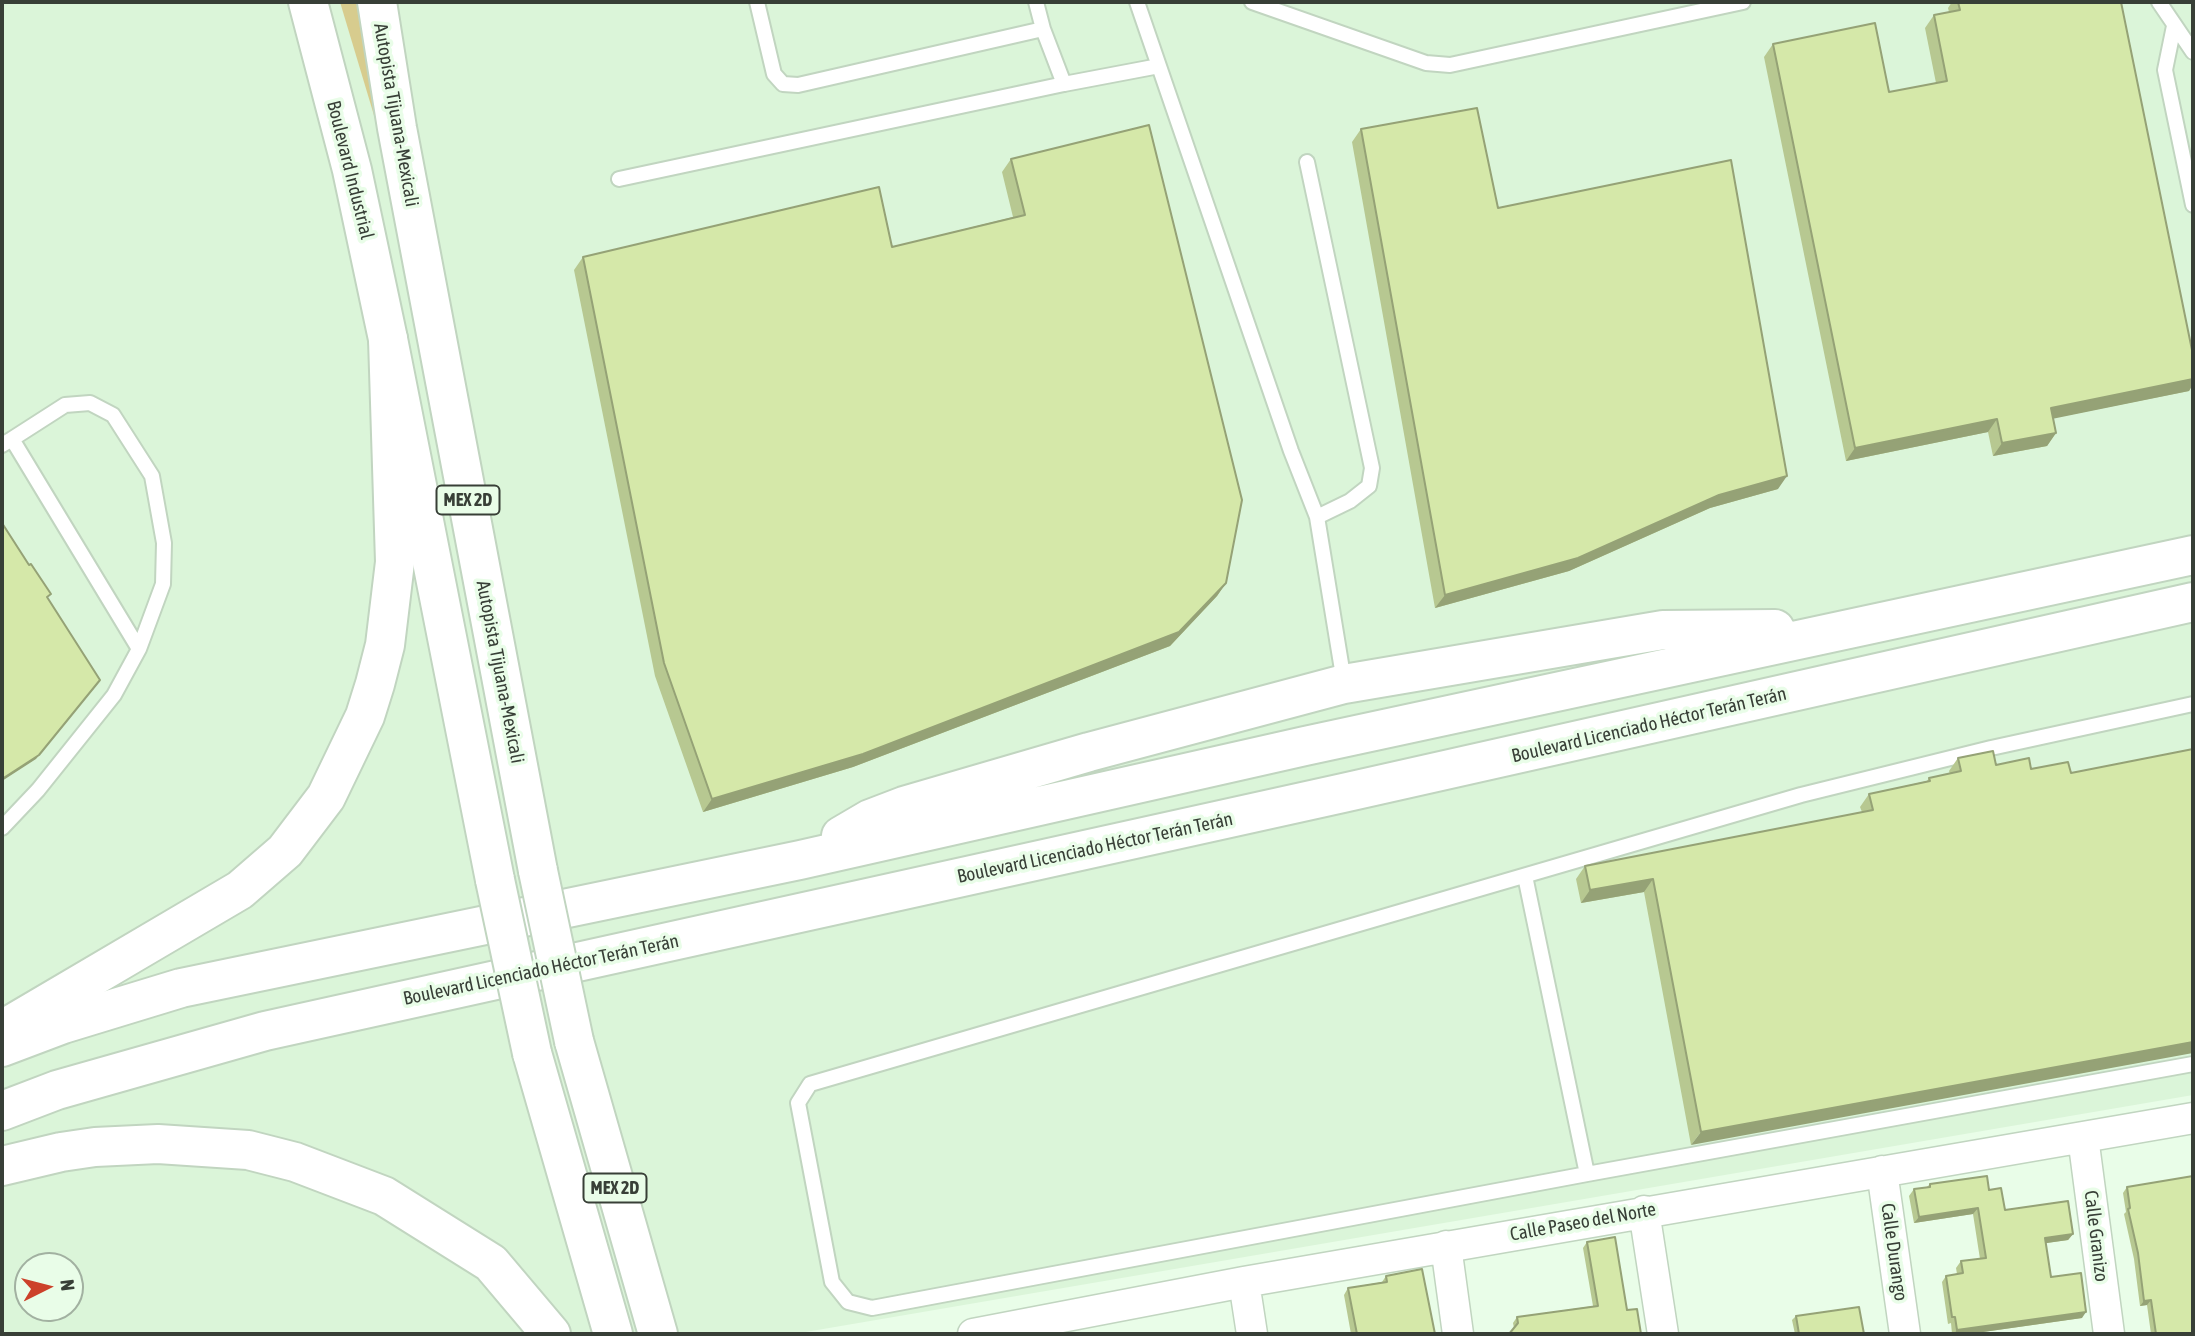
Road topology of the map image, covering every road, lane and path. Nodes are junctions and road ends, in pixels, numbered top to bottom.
1 (308, 2) edge
2 (377, 2) edge
3 (757, 2) edge
4 (1036, 2) edge
5 (1137, 2) edge
6 (1252, 2) edge
7 (1743, 2) edge
8 (2159, 2) edge
9 (2174, 26) junction
10 (1043, 29) junction
11 (2193, 52) edge
12 (1159, 66) junction
13 (1064, 84) junction
14 (1307, 162) dead end
15 (619, 179) dead end
16 (2193, 205) edge
17 (388, 339) junction
18 (7, 442) edge
19 (1317, 517) junction
20 (2193, 555) edge
21 (2193, 601) edge
22 (1850, 629) junction
23 (139, 649) junction
24 (1344, 684) junction
25 (2193, 704) edge
26 (2, 828) edge
27 (800, 860) junction
28 (1525, 876) junction
29 (2, 1030) edge
30 (2, 1047) edge
31 (2193, 1064) edge
32 (2, 1111) edge
33 (2193, 1118) edge
34 (2083, 1137) junction
35 (2, 1166) edge
36 (1882, 1171) junction
37 (1587, 1174) junction
38 (1644, 1212) junction
39 (1446, 1246) junction
40 (1244, 1282) junction
41 (1042, 1327) edge
42 (551, 1334) edge
43 (613, 1334) edge
44 (658, 1334) edge
45 (973, 1334) edge
46 (1252, 1334) edge
47 (1458, 1334) edge
48 (1663, 1334) edge
49 (1905, 1334) edge
50 (2109, 1334) edge

1 - 17 main road, Boulevard Industrial / MEX 2D
2 - 44 main road, Autopista Tijuana-Mexicali / MEX 2D, bridge
3 - 10 lane
4 - 10 lane
5 - 12 lane
6 - 7 lane
8 - 9 lane
9 - 11 lane
9 - 16 lane
10 - 13 lane
12 - 13 lane
12 - 19 lane
13 - 15 lane
14 - 19 lane
17 - 29 main road
17 - 43 main road, MEX 2D, bridge
18 - 23 lane
18 - 23 lane
19 - 24 lane
20 - 22 main road
21 - 32 main road, Boulevard Licenciado Héctor Terán Terán
22 - 24 main road
22 - 27 main road
23 - 26 lane
24 - 27 main road
25 - 28 lane
27 - 30 main road
28 - 37 lane
28 - 37 lane
31 - 37 lane
33 - 34 street, Calle Paseo del Norte
34 - 36 street, Calle Paseo del Norte
34 - 50 street, Calle Granizo
35 - 42 main road
36 - 38 street, Calle Paseo del Norte
36 - 49 street, Calle Durango
38 - 39 street, Calle Paseo del Norte
38 - 48 street
39 - 40 street, Calle Paseo del Norte
39 - 47 street
40 - 41 street, Calle Paseo del Norte
40 - 46 street
41 - 45 street, Calle Paseo del Norte

